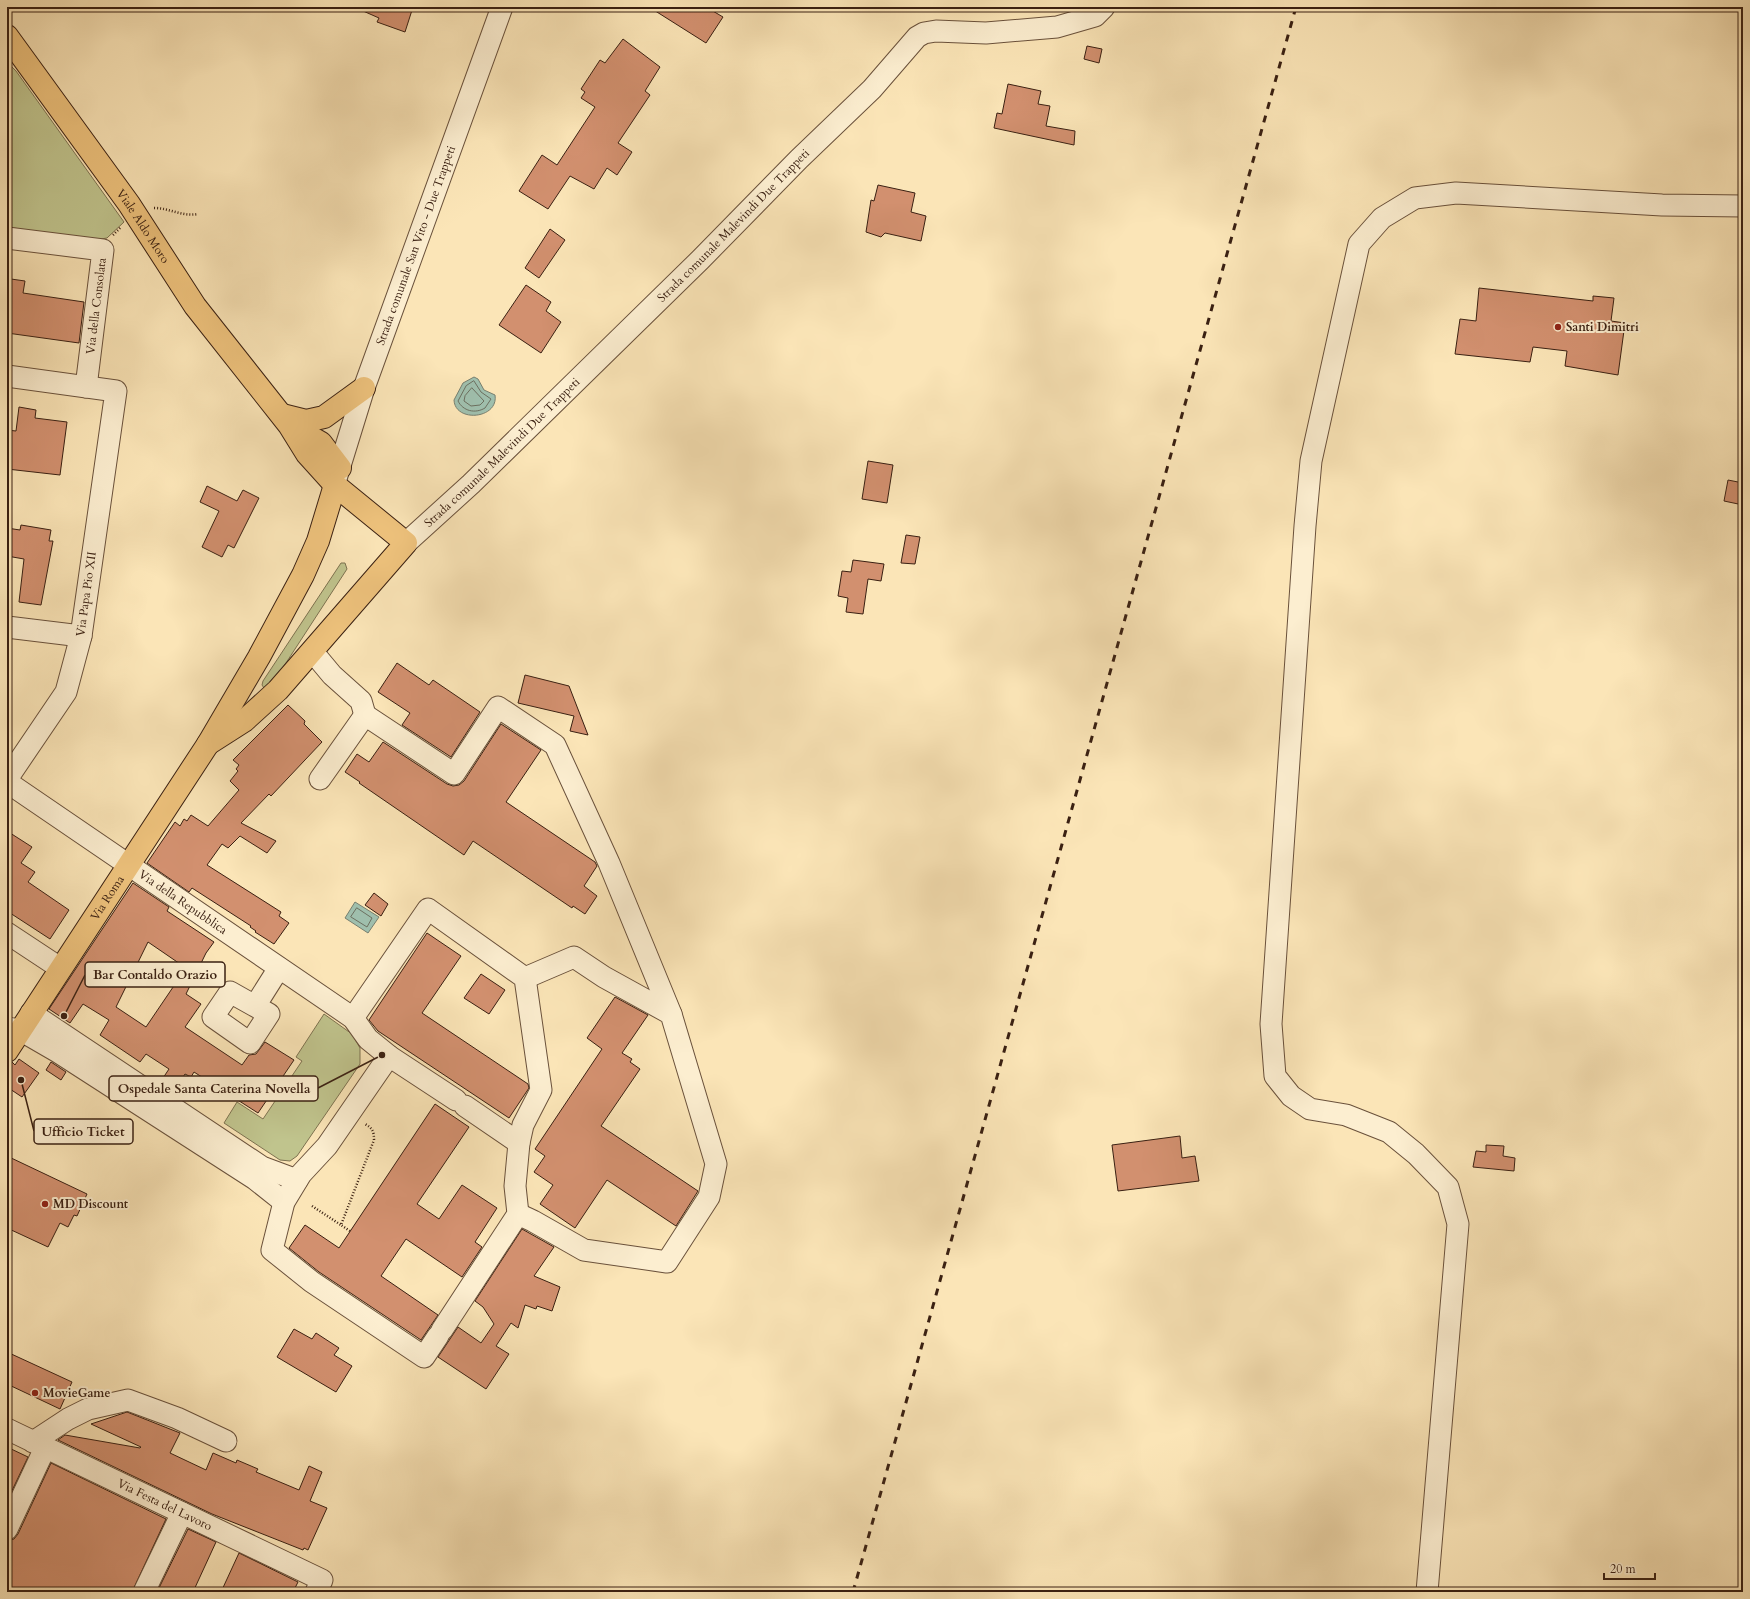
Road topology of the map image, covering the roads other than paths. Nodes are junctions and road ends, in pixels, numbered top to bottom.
1 (502, 7) edge
2 (1104, 7) edge
3 (7, 36) edge
4 (1743, 206) edge
5 (7, 238) edge
6 (7, 376) edge
7 (86, 387) junction
8 (364, 388) junction
9 (286, 420) junction
10 (337, 476) junction
11 (406, 543) junction
12 (7, 627) edge
13 (81, 636) junction
14 (312, 651) junction
15 (366, 715) junction
16 (208, 744) junction
17 (7, 779) edge
18 (320, 779) dead end
19 (7, 782) edge
20 (128, 866) junction
21 (7, 933) edge
22 (60, 968) junction
23 (279, 968) junction
24 (524, 978) junction
25 (255, 1006) dead end
26 (671, 1014) junction
27 (353, 1018) junction
28 (19, 1024) edge
29 (46, 1034) junction
30 (7, 1051) edge
31 (389, 1056) junction
32 (519, 1144) junction
33 (297, 1180) junction
34 (284, 1202) junction
35 (518, 1214) junction
36 (7, 1429) edge
37 (226, 1440) dead end
38 (39, 1445) junction
39 (182, 1513) junction
40 (7, 1528) edge
41 (319, 1586) edge
42 (144, 1592) edge
43 (1427, 1592) edge

1 - 8 street, Strada comunale San Vito - Due Trappeti
2 - 11 street, Strada comunale Malevindi Due Trappeti
3 - 9 main road, Viale Aldo Moro
4 - 43 street
5 - 7 street, Via della Consolata
6 - 7 street
7 - 13 street, Via Papa Pio XII
8 - 9 main road
8 - 10 street, Strada comunale San Vito - Due Trappeti
9 - 10 main road, Viale Aldo Moro
10 - 11 main road, Viale Aldo Moro
10 - 16 main road, Via Roma
11 - 14 main road
12 - 13 street
13 - 17 street, Via Papa Pio XII
14 - 15 street
14 - 16 main road
15 - 18 street
15 - 26 street
16 - 20 main road, Via Roma
19 - 20 street, Via della Repubblica
20 - 22 main road, Via Roma
20 - 23 street, Via della Repubblica
21 - 22 street
22 - 28 main road, Via Roma
23 - 25 street
23 - 27 street, Via della Repubblica
24 - 26 street
24 - 27 street
24 - 32 street
26 - 35 street
27 - 31 street
28 - 29 street
28 - 30 main road, Via Roma
29 - 33 street
29 - 34 street
31 - 32 street
31 - 33 street
32 - 35 street
33 - 34 street
34 - 35 street
36 - 38 street, Via Festa del Lavoro
37 - 38 street
38 - 39 street, Via Festa del Lavoro
38 - 40 street
39 - 41 street, Via Festa del Lavoro
39 - 42 street

